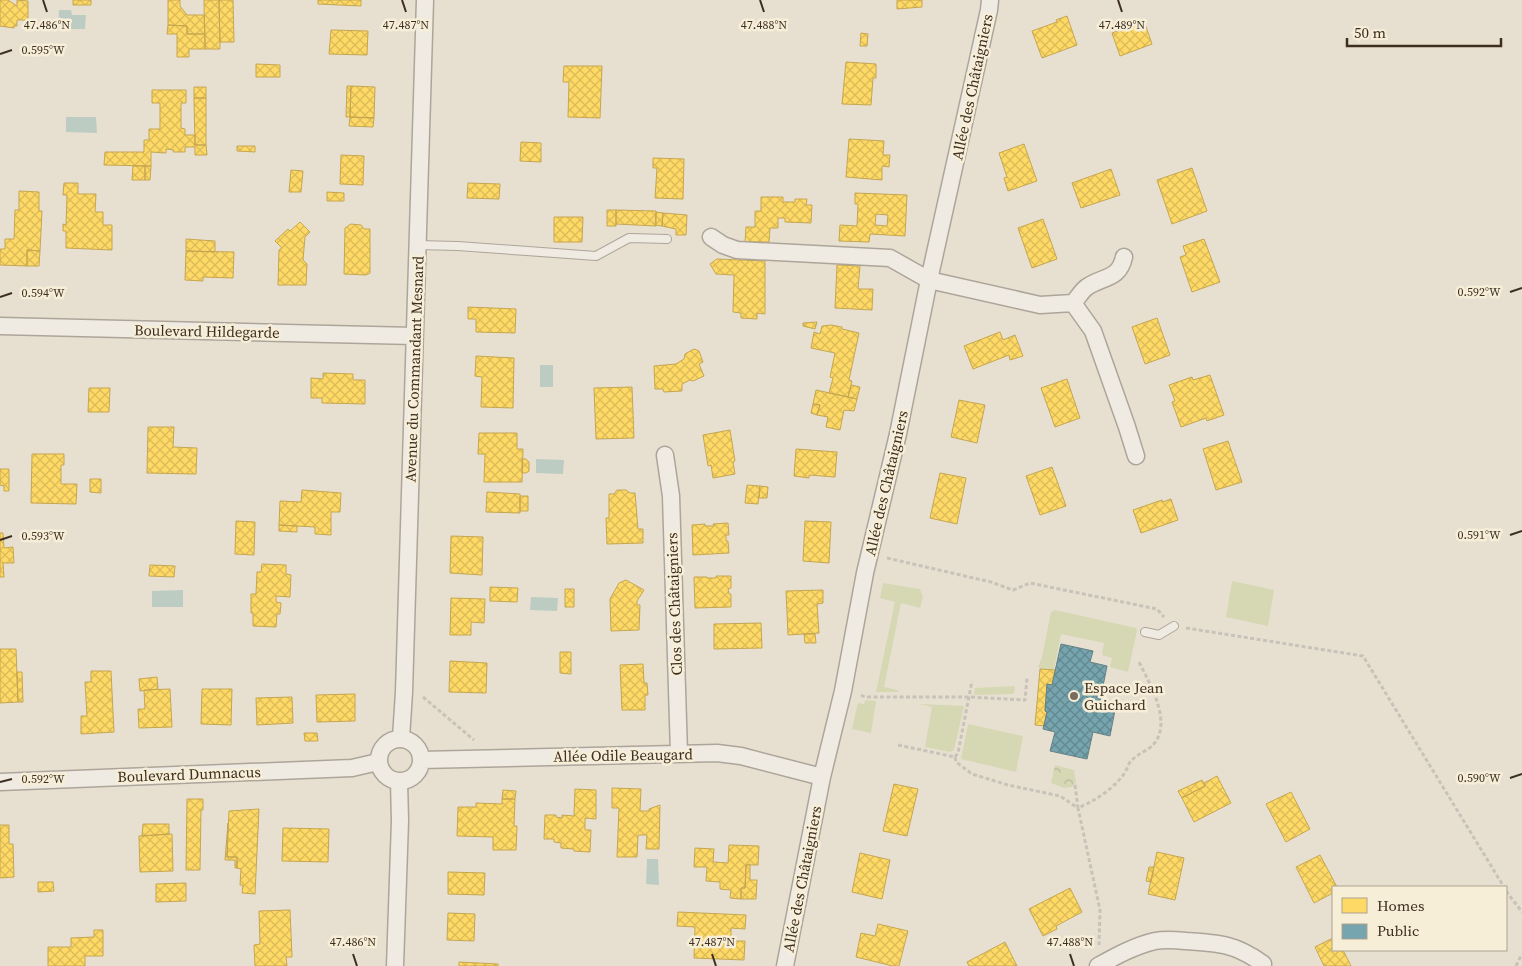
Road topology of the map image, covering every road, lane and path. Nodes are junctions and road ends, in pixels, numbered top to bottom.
1 (425, 0) edge
2 (990, 0) edge
3 (711, 237) dead end
4 (666, 239) dead end
5 (417, 245) junction
6 (1124, 257) dead end
7 (929, 280) junction
8 (1073, 302) junction
9 (0, 326) edge
10 (414, 336) junction
11 (665, 455) dead end
12 (1136, 456) dead end
13 (887, 558) dead end
14 (1174, 626) junction
15 (1145, 632) dead end
16 (1139, 662) dead end
17 (1027, 678) dead end
18 (972, 681) dead end
19 (855, 693) dead end
20 (423, 697) dead end
21 (969, 697) junction
22 (401, 738) junction
23 (476, 742) dead end
24 (898, 745) dead end
25 (679, 753) junction
26 (955, 757) junction
27 (421, 760) junction
28 (378, 762) junction
29 (822, 777) junction
30 (398, 781) junction
31 (0, 782) edge
32 (1075, 785) dead end
33 (1078, 808) junction
34 (1503, 886) edge
35 (1507, 891) edge
36 (1522, 912) edge
37 (1522, 954) edge
38 (1102, 964) edge
39 (1263, 964) dead end
40 (394, 966) edge
41 (785, 966) edge
42 (1516, 966) edge

1 - 5 street, Avenue du Commandant Mesnard
2 - 7 street, Allée des Châtaigniers
3 - 7 street
4 - 5 lane
5 - 10 street, Avenue du Commandant Mesnard
6 - 8 street
7 - 8 street
7 - 29 street, Allée des Châtaigniers
8 - 12 street
9 - 10 street, Boulevard Hildegarde
10 - 22 street, Avenue du Commandant Mesnard
11 - 25 street, Clos des Châtaigniers
13 - 14 path
14 - 15 lane
14 - 34 path
16 - 33 path
17 - 21 path
18 - 21 path
19 - 21 path
20 - 23 path
21 - 26 path
22 - 27 street
22 - 28 street
24 - 26 path
25 - 27 street, Allée Odile Beaugard
25 - 29 street, Allée Odile Beaugard
26 - 33 path
27 - 30 street
28 - 30 street
28 - 31 street, Boulevard Dumnacus
29 - 41 street, Allée des Châtaigniers
30 - 40 street
32 - 33 path
33 - 38 path
35 - 36 path
37 - 42 path
38 - 39 street

